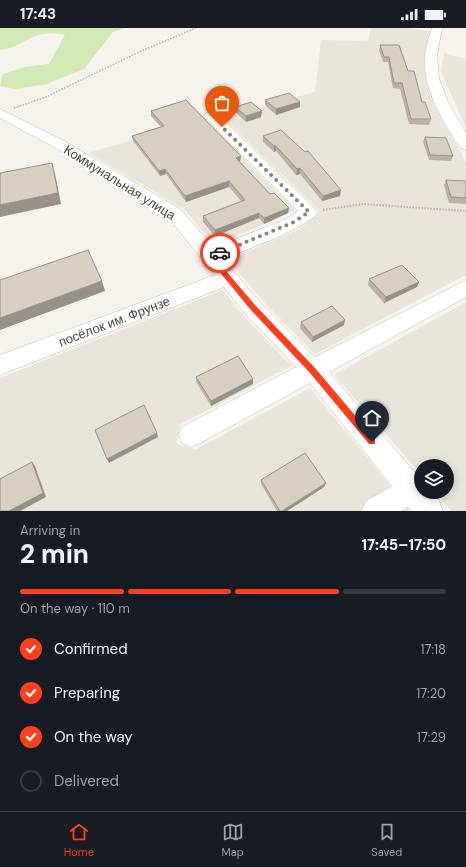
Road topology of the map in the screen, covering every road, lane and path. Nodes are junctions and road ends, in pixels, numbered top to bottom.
1 (196, 28) edge
2 (437, 28) edge
3 (4, 111) edge
4 (211, 116) dead end
5 (466, 145) edge
6 (466, 211) edge
7 (309, 212) junction
8 (211, 257) junction
9 (228, 278) junction
10 (466, 288) edge
11 (0, 365) edge
12 (313, 370) junction
13 (191, 435) dead end
14 (412, 489) junction
15 (376, 511) edge
16 (429, 511) edge

1 - 3 path
2 - 5 street
3 - 8 street, Коммунальная улица
4 - 7 street
6 - 7 path
7 - 8 street
8 - 9 street, Коммунальная улица
9 - 11 street, посёлок им. Фрунзе
9 - 12 street, Коммунальная улица
10 - 12 street
12 - 13 street
12 - 14 street, Коммунальная улица
14 - 15 street
14 - 16 street, Коммунальная улица

